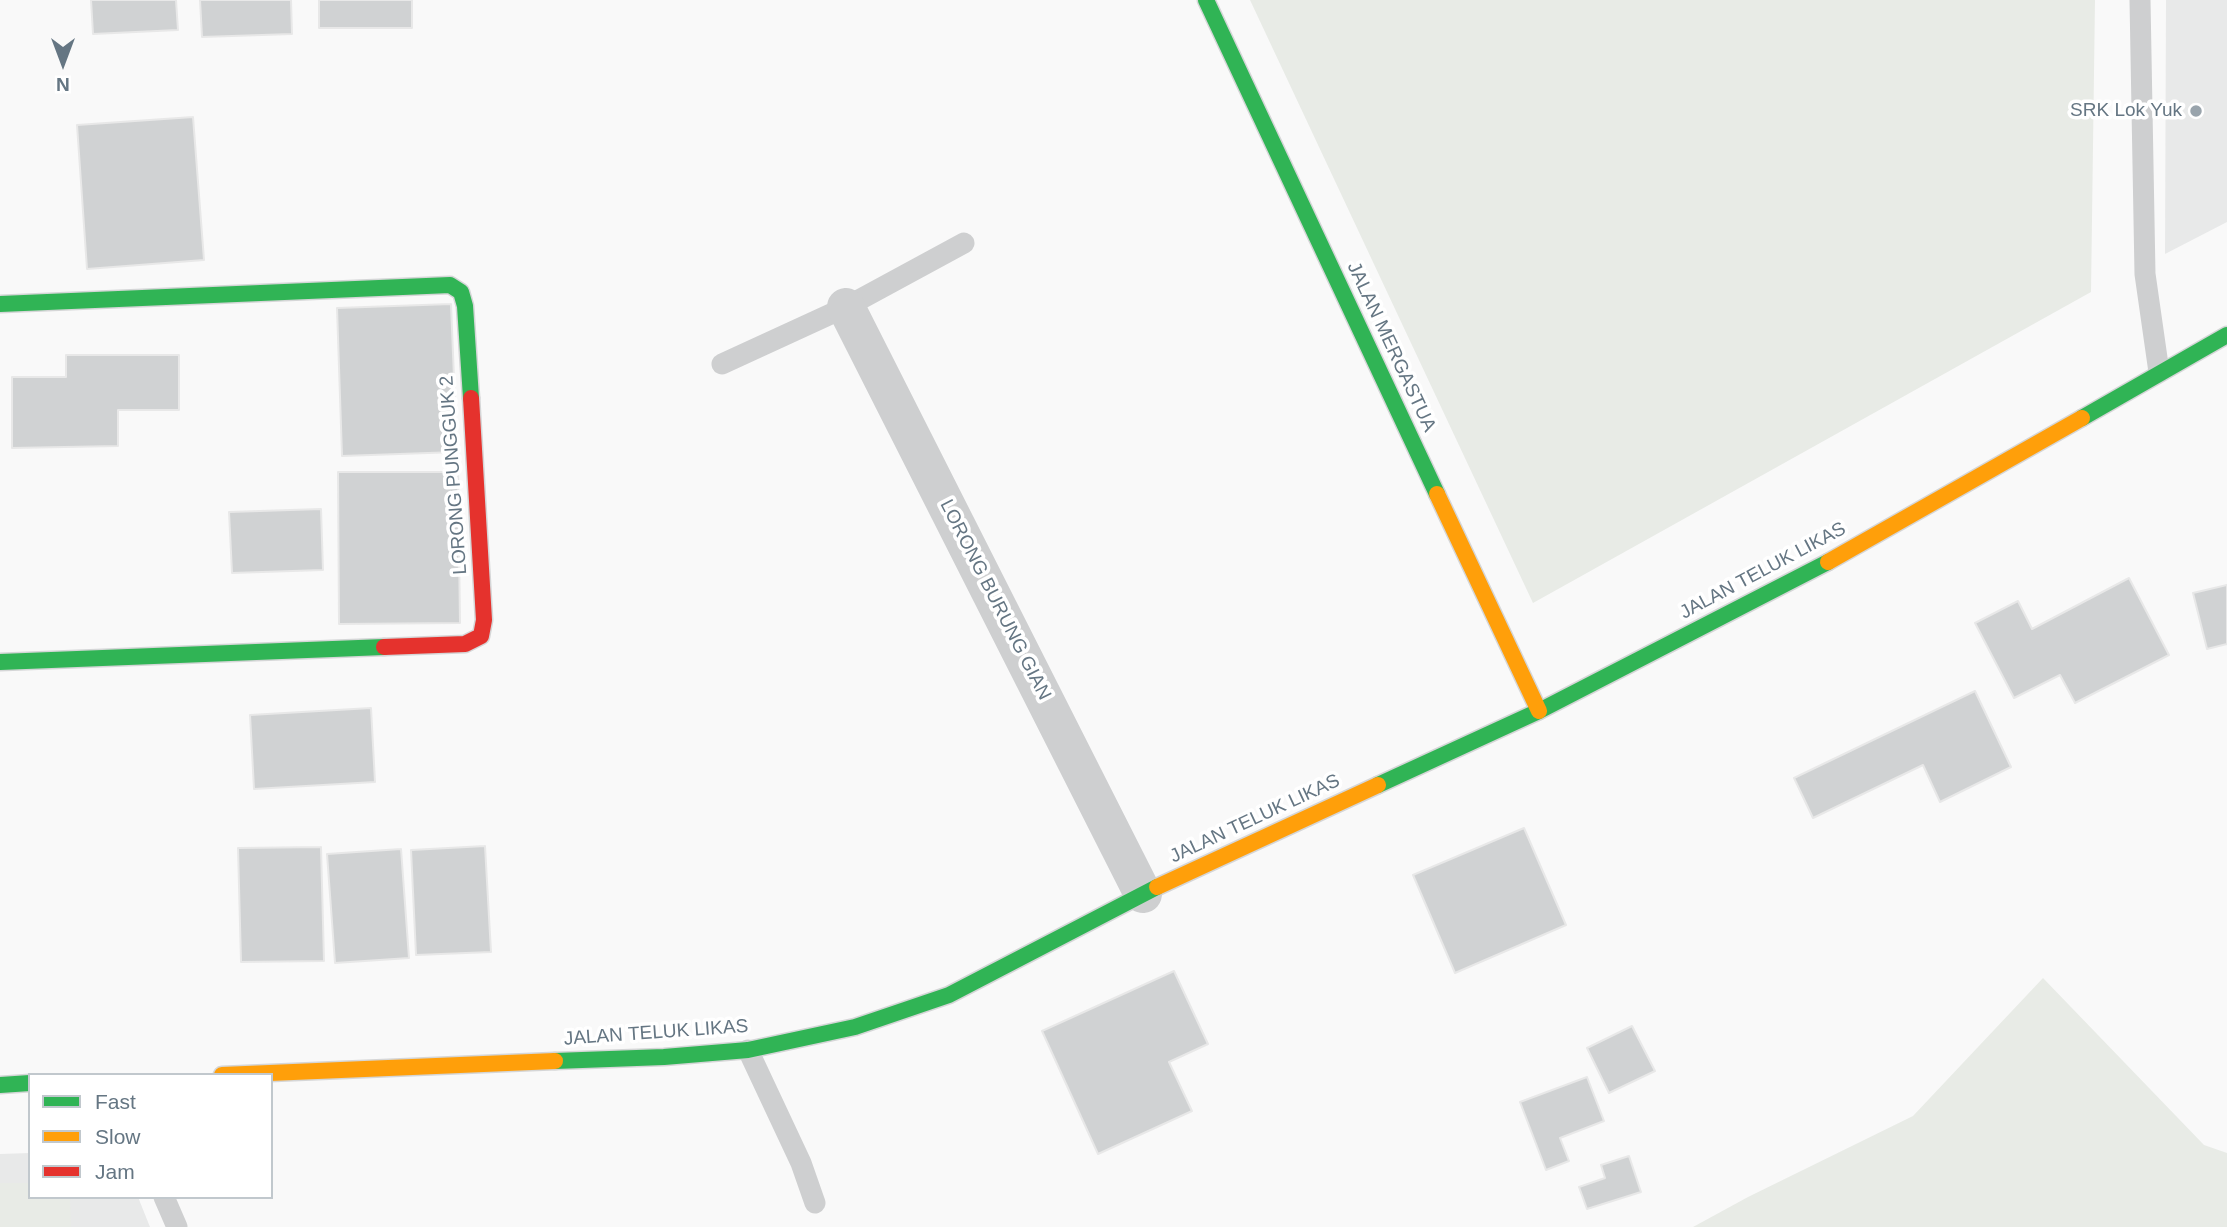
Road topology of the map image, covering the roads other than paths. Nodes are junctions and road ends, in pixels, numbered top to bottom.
1 (1206, 0) edge
2 (2140, 0) edge
3 (964, 243) dead end
4 (0, 304) edge
5 (846, 307) junction
6 (2227, 335) edge
7 (722, 364) dead end
8 (2159, 372) junction
9 (0, 662) edge
10 (1539, 711) junction
11 (1143, 894) junction
12 (748, 1050) junction
13 (271, 1073) edge
14 (28, 1083) edge
15 (0, 1085) edge
16 (165, 1199) edge
17 (815, 1203) dead end
18 (177, 1227) edge

1 - 10 street, JALAN MERGASTUA
2 - 8 lane
3 - 5 lane
4 - 9 street, LORONG PUNGGUK 2
5 - 7 lane
5 - 11 street, LORONG BURUNG GIAN
6 - 8 street, JALAN TELUK LIKAS
8 - 10 street, JALAN TELUK LIKAS
10 - 11 street, JALAN TELUK LIKAS
11 - 12 street, JALAN TELUK LIKAS
12 - 13 street, JALAN TELUK LIKAS
12 - 17 lane
14 - 15 street
16 - 18 lane

